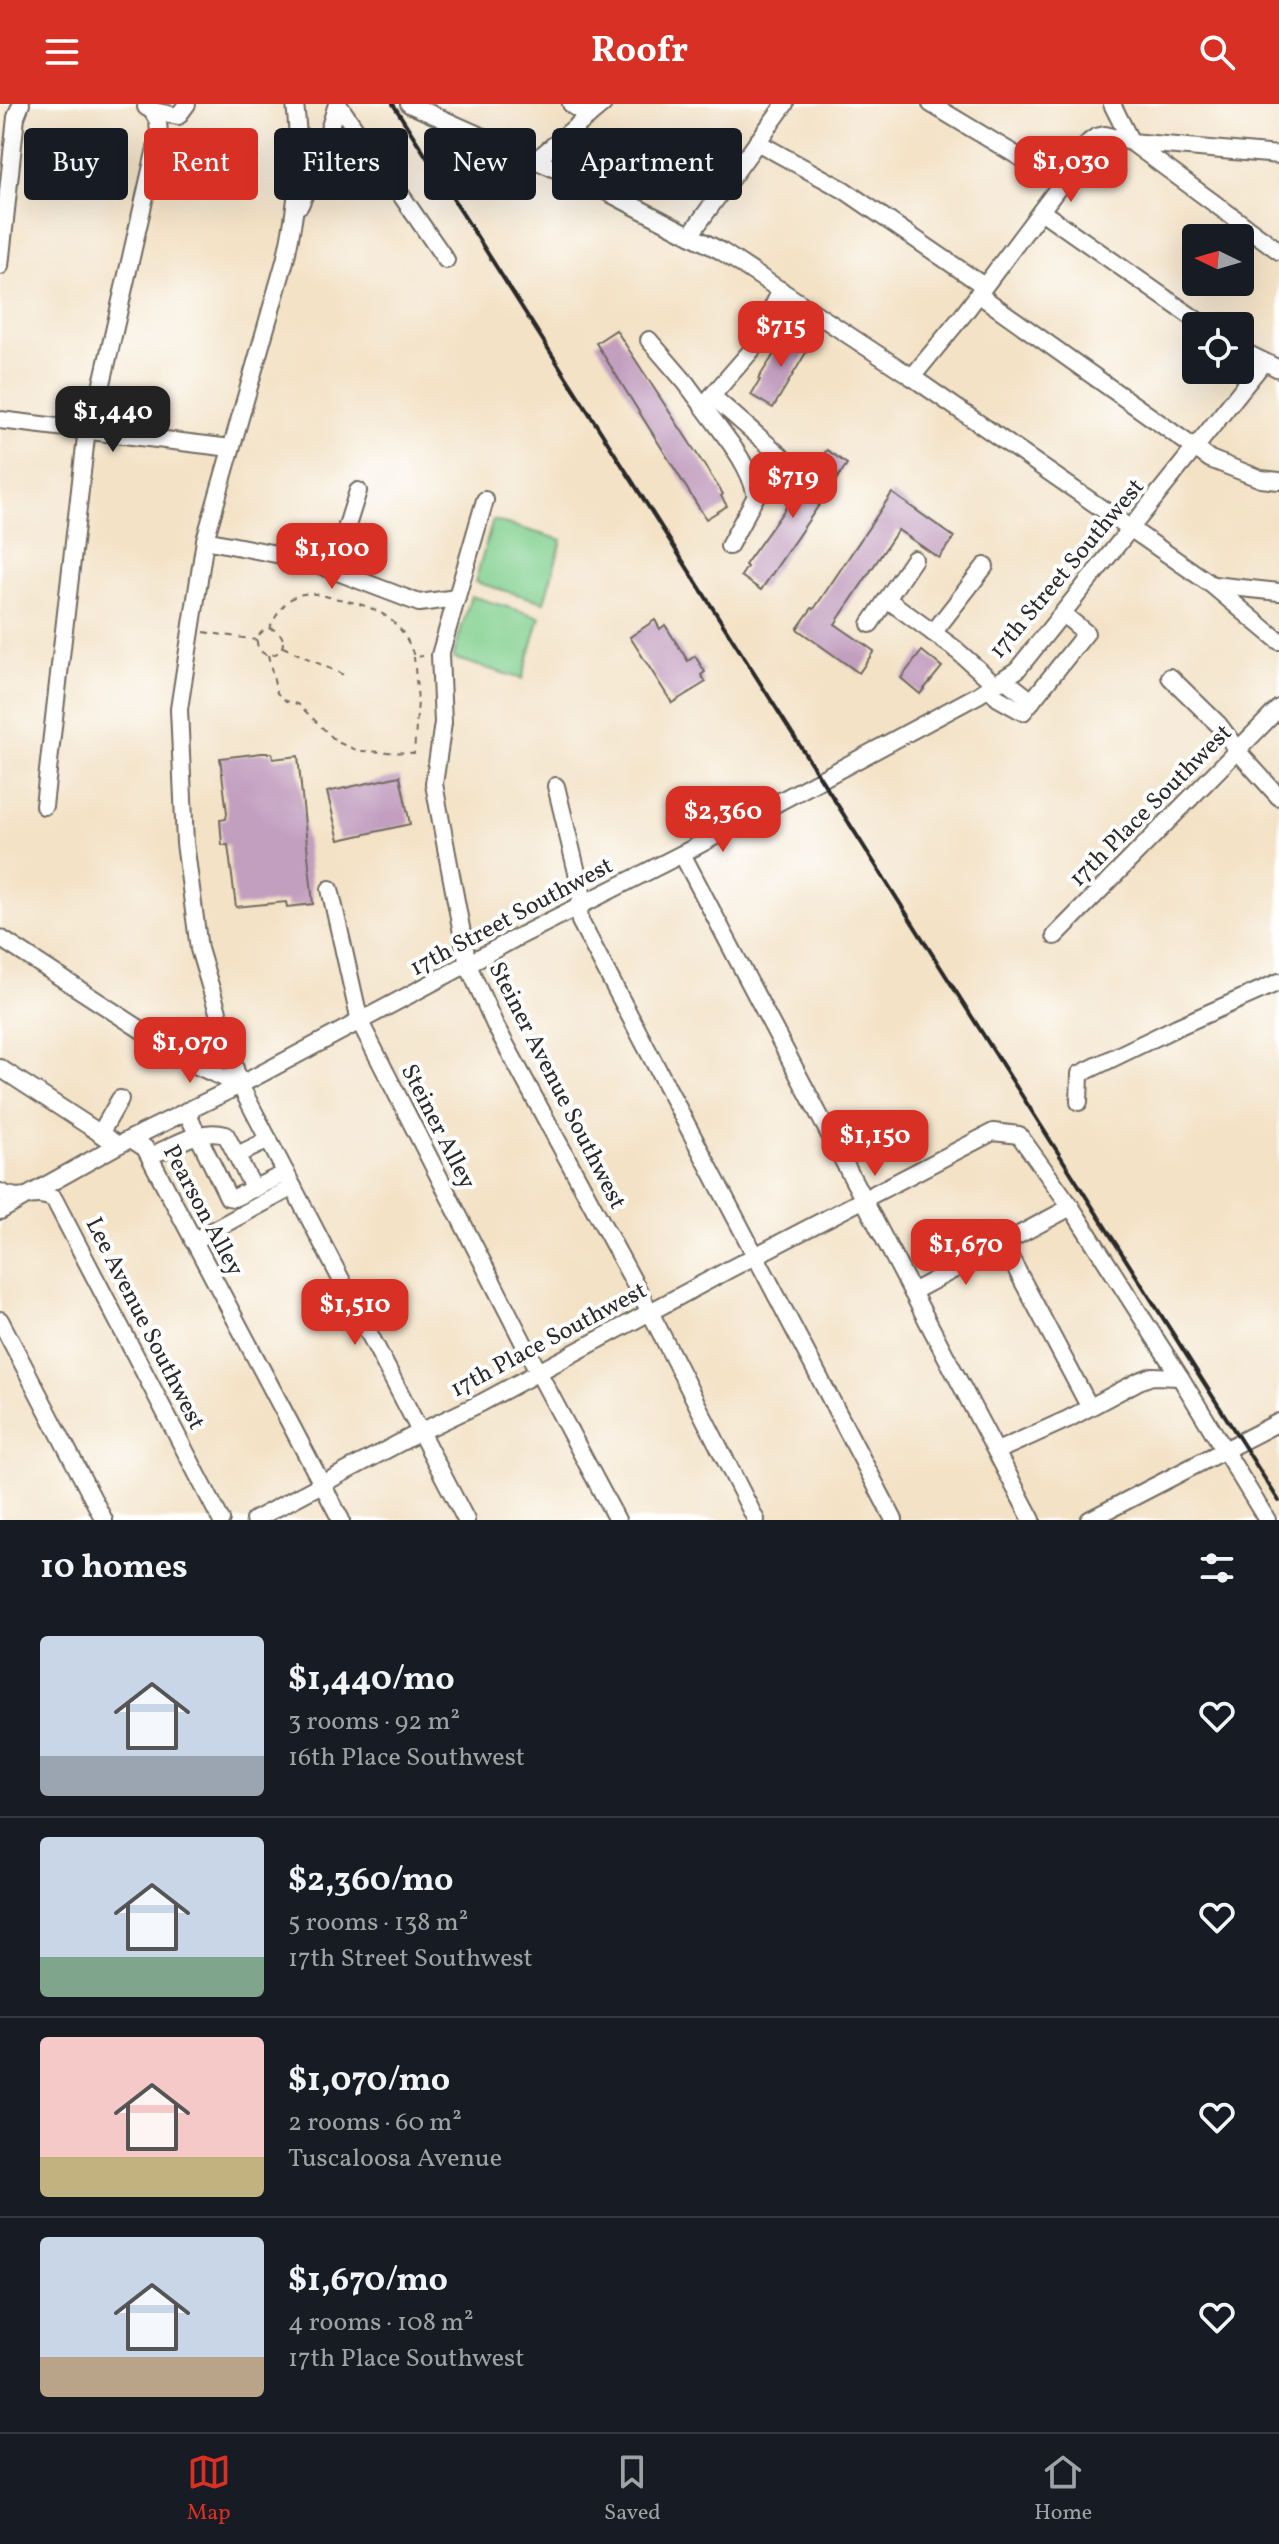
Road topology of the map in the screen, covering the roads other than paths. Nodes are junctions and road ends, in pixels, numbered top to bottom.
1 (21, 104) edge
2 (187, 104) edge
3 (295, 104) edge
4 (338, 104) edge
5 (409, 104) edge
6 (571, 104) edge
7 (603, 104) edge
8 (785, 104) edge
9 (931, 104) edge
10 (1112, 104) edge
11 (148, 106) edge
12 (588, 117) junction
13 (463, 128) edge
14 (757, 142) junction
15 (1131, 142) junction
16 (1279, 155) edge
17 (536, 160) joint
18 (1064, 180) junction
19 (1041, 211) junction
20 (295, 218) junction
21 (690, 235) junction
22 (1279, 251) edge
23 (446, 260) dead end
24 (0, 266) edge
25 (781, 290) junction
26 (981, 290) junction
27 (1185, 312) edge
28 (649, 340) dead end
29 (1271, 366) edge
30 (912, 377) junction
31 (708, 401) junction
32 (0, 420) edge
33 (89, 431) junction
34 (231, 448) junction
35 (1196, 449) junction
36 (1279, 481) edge
37 (358, 491) dead end
38 (756, 496) junction
39 (485, 500) dead end
40 (1131, 531) junction
41 (205, 540) junction
42 (729, 546) dead end
43 (914, 559) dead end
44 (985, 566) dead end
45 (333, 570) junction
46 (1212, 585) junction
47 (1279, 592) edge
48 (457, 598) junction
49 (888, 600) junction
50 (1063, 614) junction
51 (870, 624) dead end
52 (933, 633) junction
53 (1279, 641) edge
54 (1035, 649) junction
55 (1059, 667) junction
56 (1170, 677) dead end
57 (1001, 680) junction
58 (1036, 696) junction
59 (1279, 708) edge
60 (1238, 750) junction
61 (556, 786) dead end
62 (1279, 797) edge
63 (44, 806) dead end
64 (682, 854) junction
65 (330, 889) dead end
66 (579, 907) junction
67 (1055, 936) dead end
68 (0, 938) edge
69 (468, 965) junction
70 (1279, 982) edge
71 (360, 1022) junction
72 (0, 1068) edge
73 (240, 1085) junction
74 (120, 1099) dead end
75 (1079, 1102) dead end
76 (186, 1111) junction
77 (100, 1134) junction
78 (197, 1135) junction
79 (269, 1140) junction
80 (125, 1142) junction
81 (159, 1152) dead end
82 (226, 1161) junction
83 (290, 1180) junction
84 (254, 1189) junction
85 (0, 1192) edge
86 (26, 1197) junction
87 (864, 1200) junction
88 (1071, 1207) junction
89 (0, 1211) edge
90 (193, 1241) junction
91 (1003, 1244) junction
92 (757, 1256) junction
93 (912, 1292) junction
94 (650, 1312) junction
95 (0, 1320) edge
96 (538, 1372) junction
97 (1180, 1377) junction
98 (1089, 1406) junction
99 (1279, 1422) edge
100 (422, 1431) junction
101 (997, 1451) junction
102 (1225, 1451) junction
103 (322, 1484) junction
104 (104, 1520) edge
105 (221, 1520) edge
106 (254, 1520) edge
107 (341, 1520) edge
108 (466, 1520) edge
109 (617, 1520) edge
110 (756, 1520) edge
111 (894, 1520) edge
112 (1032, 1520) edge
113 (1089, 1520) edge
114 (1267, 1520) edge

1 - 24 street
2 - 11 street
3 - 20 street
4 - 20 street
4 - 23 street
5 - 13 street
6 - 12 street
7 - 12 street
8 - 14 street
9 - 18 street
10 - 15 street
11 - 33 street
12 - 17 street
14 - 21 street
14 - 26 street
15 - 16 street
15 - 18 street
15 - 22 street
17 - 21 street
18 - 19 street
19 - 26 street
19 - 27 street
20 - 34 street
21 - 25 street
25 - 30 street
25 - 31 street
26 - 30 street
26 - 35 street
28 - 31 street
29 - 35 street, 17th Street Southwest
30 - 40 street
31 - 38 street
31 - 38 street
32 - 33 street
33 - 34 street
33 - 63 street
34 - 41 street
35 - 36 street
35 - 40 street, 17th Street Southwest
37 - 45 street
38 - 42 street
39 - 48 street, Steiner Avenue Southwest
40 - 46 street
40 - 50 street, 17th Street Southwest
41 - 45 street
41 - 73 street
43 - 49 street
44 - 52 street
45 - 48 street
46 - 47 street
46 - 53 street
48 - 69 street, Steiner Avenue Southwest
49 - 51 street
49 - 52 street
50 - 54 street, 17th Street Southwest
50 - 55 street
52 - 57 street
54 - 55 street
54 - 57 street, 17th Street Southwest
55 - 58 street
56 - 60 street
57 - 58 street
57 - 58 street
57 - 64 street, 17th Street Southwest
59 - 60 street, 17th Place Southwest
60 - 62 street
60 - 67 street, 17th Place Southwest
61 - 66 street
64 - 66 street, 17th Street Southwest
64 - 87 street
65 - 71 street, Steiner Alley
66 - 69 street, 17th Street Southwest
66 - 92 street
68 - 73 street
69 - 71 street, 17th Street Southwest
69 - 94 street, Steiner Avenue Southwest
70 - 75 street
71 - 73 street, 17th Street Southwest
71 - 96 street, Steiner Alley
72 - 77 street, Pearson Alley
73 - 76 street, 17th Street Southwest
73 - 79 street
74 - 77 street
76 - 78 street
76 - 80 street, 17th Street Southwest
77 - 80 street, Pearson Alley
78 - 81 street
78 - 82 street
78 - 82 street
79 - 82 street
79 - 83 street
80 - 86 street, 17th Street Southwest
80 - 90 street, Pearson Alley
82 - 84 street
82 - 84 street
83 - 84 street
83 - 90 street
83 - 100 street
85 - 86 street, Lee Avenue Southwest
86 - 89 street, 17th Street Southwest
86 - 105 street, Lee Avenue Southwest
87 - 88 street, 17th Place Southwest
87 - 92 street, 17th Place Southwest
87 - 93 street
88 - 91 street
88 - 97 street, 17th Place Southwest
90 - 103 street, Pearson Alley
91 - 93 street
91 - 98 street
92 - 94 street, 17th Place Southwest
92 - 111 street
93 - 101 street
94 - 96 street, 17th Place Southwest
94 - 110 street, Steiner Avenue Southwest
95 - 104 street
96 - 100 street, 17th Place Southwest
96 - 109 street, Steiner Alley
97 - 98 street
97 - 102 street, 17th Place Southwest
98 - 101 street
99 - 102 street
100 - 103 street, 17th Place Southwest
100 - 108 street
101 - 112 street
102 - 113 street
102 - 114 street, 17th Place Southwest
103 - 106 street, 17th Place Southwest
103 - 107 street, Pearson Alley

